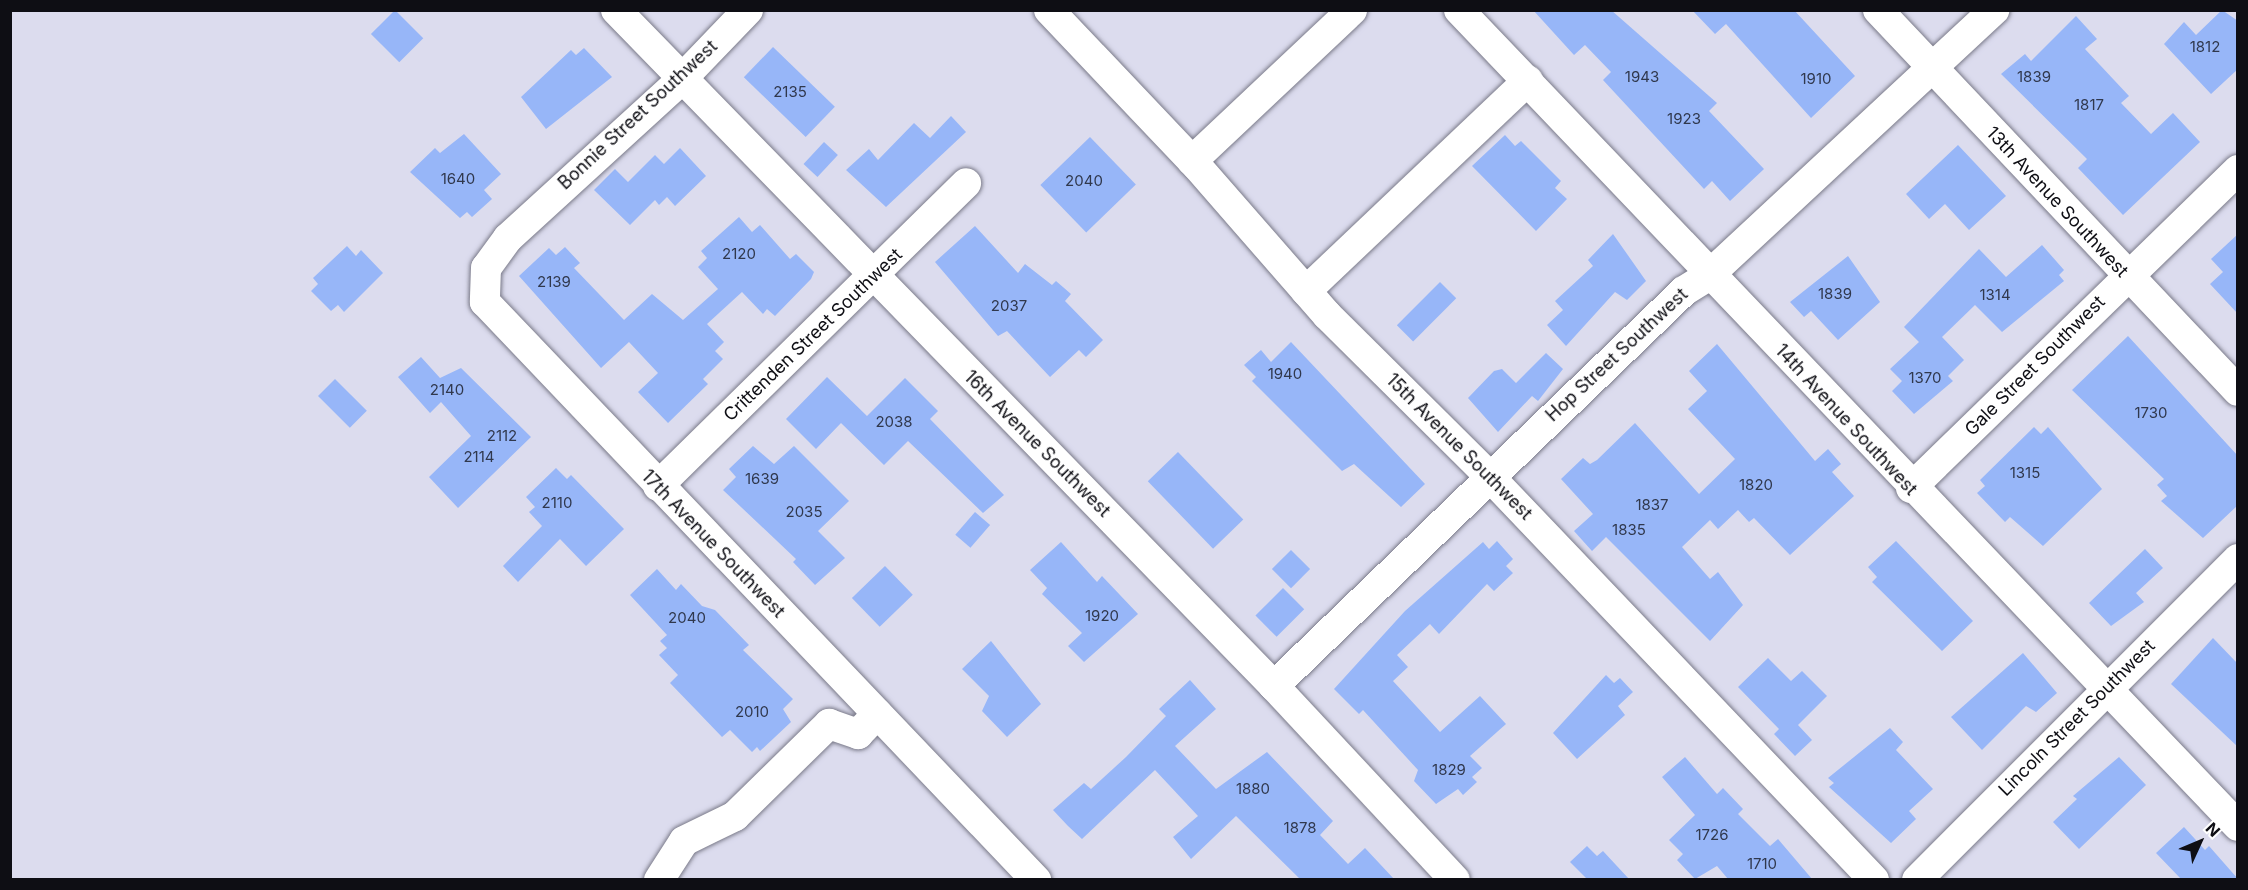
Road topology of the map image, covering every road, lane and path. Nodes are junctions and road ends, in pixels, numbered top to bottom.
1 (616, 10) edge
2 (748, 10) edge
3 (1049, 10) edge
4 (1352, 10) edge
5 (1459, 10) edge
6 (1878, 10) edge
7 (1994, 10) edge
8 (1934, 70) junction
9 (1528, 80) junction
10 (680, 81) junction
11 (1192, 161) junction
12 (2238, 170) edge
13 (966, 183) dead end
14 (552, 194) joint
15 (1708, 276) junction
16 (2126, 277) junction
17 (873, 278) junction
18 (1306, 291) junction
19 (2238, 391) edge
20 (1489, 476) junction
21 (658, 486) junction
22 (1911, 488) junction
23 (2238, 559) edge
24 (1274, 686) junction
25 (2105, 689) junction
26 (877, 714) junction
27 (2238, 826) edge
28 (659, 879) edge
29 (1036, 879) edge
30 (1455, 879) edge
31 (1874, 879) edge
32 (1917, 879) edge

1 - 10 street, 16th Avenue Southwest
2 - 10 street, Bonnie Street Southwest
3 - 11 street, 15th Avenue Southwest
4 - 11 street
5 - 9 street, 14th Avenue Southwest
6 - 8 street, 13th Avenue Southwest
7 - 8 street, Hop Street Southwest
8 - 15 street, Hop Street Southwest
8 - 16 street, 13th Avenue Southwest
9 - 15 street, 14th Avenue Southwest
9 - 18 street
10 - 14 street, Bonnie Street Southwest
10 - 17 street, 16th Avenue Southwest
11 - 18 street, 15th Avenue Southwest
12 - 16 street, Gale Street Southwest
13 - 17 street, Crittenden Street Southwest
14 - 21 street, 17th Avenue Southwest
15 - 20 street, Hop Street Southwest
15 - 22 street, 14th Avenue Southwest
16 - 19 street, 13th Avenue Southwest
16 - 22 street, Gale Street Southwest
17 - 21 street, Crittenden Street Southwest
17 - 24 street, 16th Avenue Southwest
18 - 20 street, 15th Avenue Southwest
20 - 24 street, Hop Street Southwest
20 - 31 street, 15th Avenue Southwest
21 - 26 street, 17th Avenue Southwest
22 - 25 street, 14th Avenue Southwest
23 - 25 street, Lincoln Street Southwest
24 - 30 street, 16th Avenue Southwest
25 - 27 street, 14th Avenue Southwest
25 - 32 street, Lincoln Street Southwest
26 - 28 street
26 - 29 street, 17th Avenue Southwest

